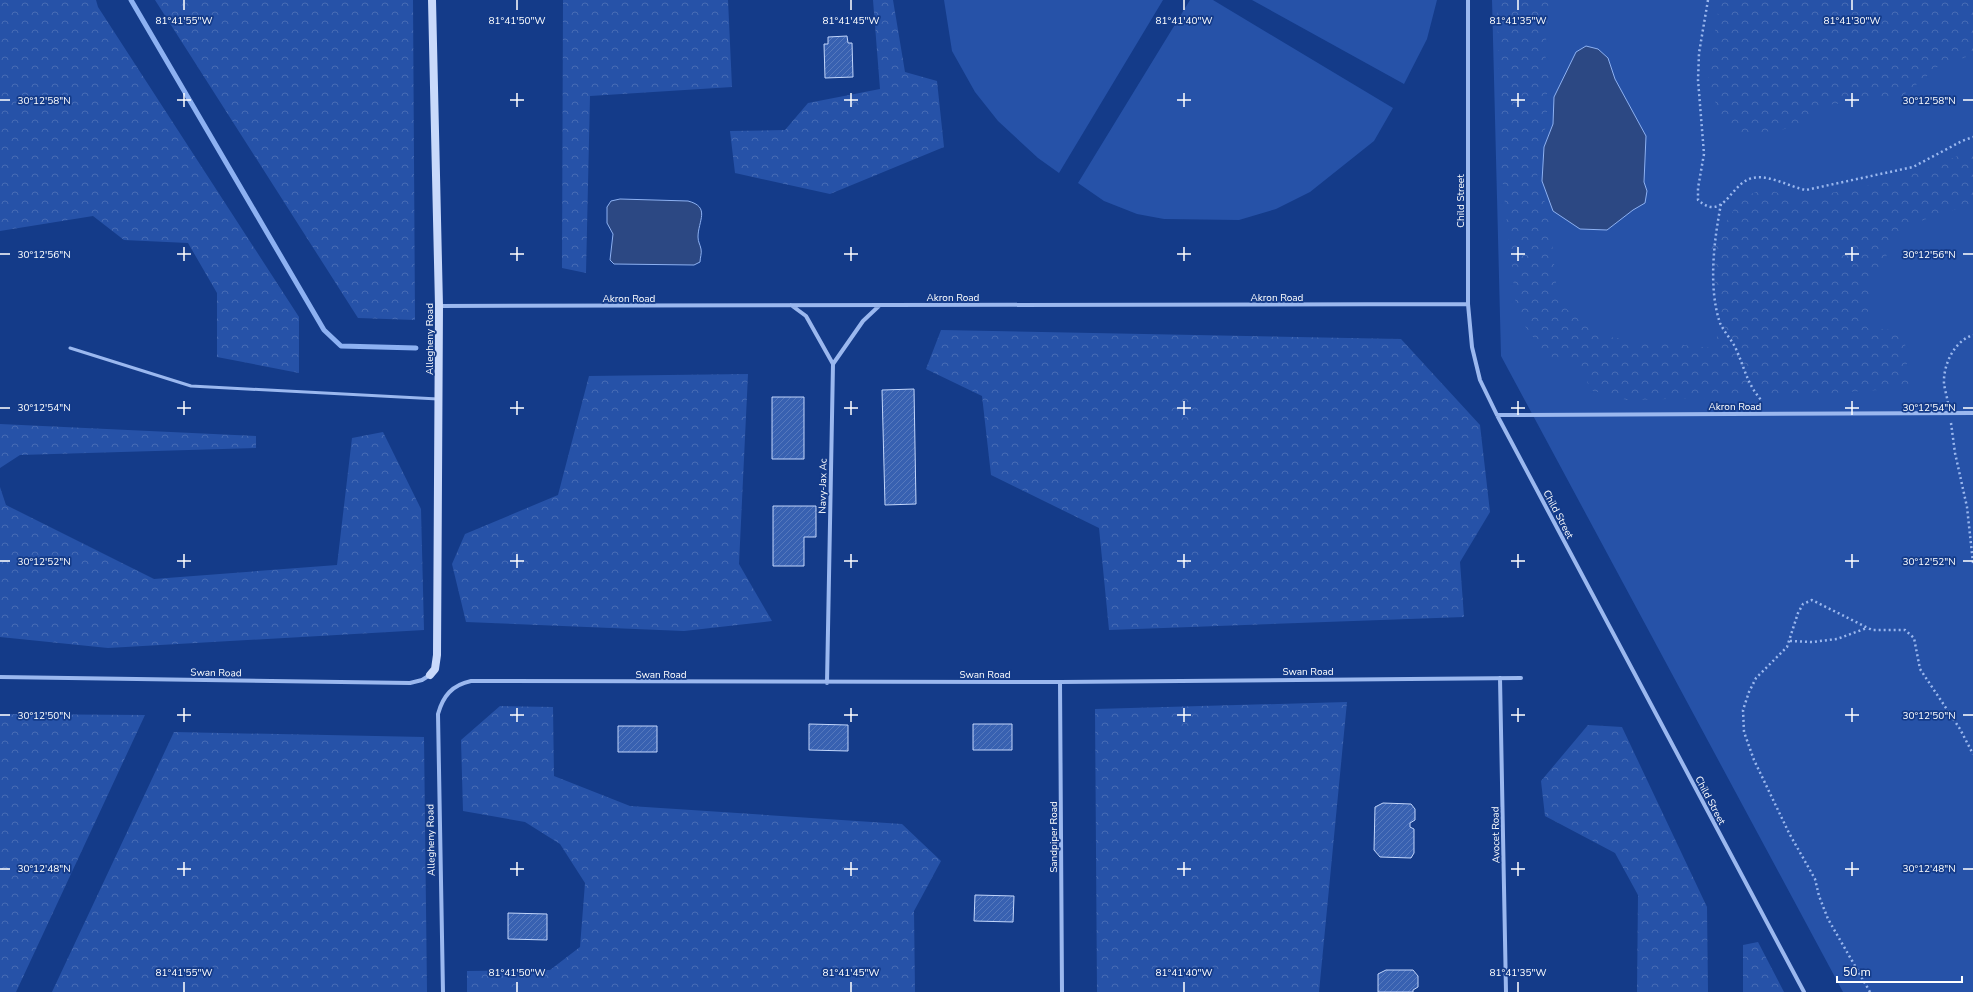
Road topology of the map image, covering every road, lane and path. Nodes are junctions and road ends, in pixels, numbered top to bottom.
1 (432, 0) edge
2 (1468, 0) edge
3 (1708, 0) edge
4 (1973, 137) edge
5 (1721, 204) junction
6 (1468, 304) junction
7 (791, 305) junction
8 (880, 305) junction
9 (439, 306) junction
10 (1973, 336) edge
11 (70, 348) dead end
12 (833, 364) junction
13 (438, 399) junction
14 (1762, 401) dead end
15 (1950, 413) junction
16 (1973, 413) edge
17 (1497, 416) junction
18 (1973, 563) edge
19 (1867, 628) junction
20 (1790, 641) junction
21 (430, 676) joint
22 (0, 677) edge
23 (1500, 678) junction
24 (1521, 678) dead end
25 (1060, 682) junction
26 (827, 683) junction
27 (450, 691) joint
28 (1973, 754) edge
29 (443, 992) edge
30 (1062, 992) edge
31 (1506, 992) edge
32 (1804, 992) edge
33 (1870, 992) edge

1 - 9 street, Allegheny Road
2 - 6 street, Child Street
3 - 5 path
4 - 5 path
5 - 14 path
6 - 8 street, Akron Road
6 - 17 street, Child Street
7 - 8 street, Akron Road
7 - 9 street, Akron Road
7 - 12 street
8 - 12 street
9 - 13 street, Allegheny Road
10 - 15 path
11 - 13 lane
12 - 26 street, Navy-Jax Ac
13 - 21 street, Allegheny Road
15 - 16 street, Akron Road
15 - 17 street, Akron Road
15 - 18 path
17 - 32 street, Child Street
19 - 20 path
19 - 20 path
19 - 28 path
20 - 33 path
21 - 22 street, Swan Road
23 - 24 street, Swan Road
23 - 25 street, Swan Road
23 - 31 street, Avocet Road
25 - 26 street, Swan Road
25 - 30 street, Sandpiper Road
26 - 27 street, Swan Road
27 - 29 street, Allegheny Road

